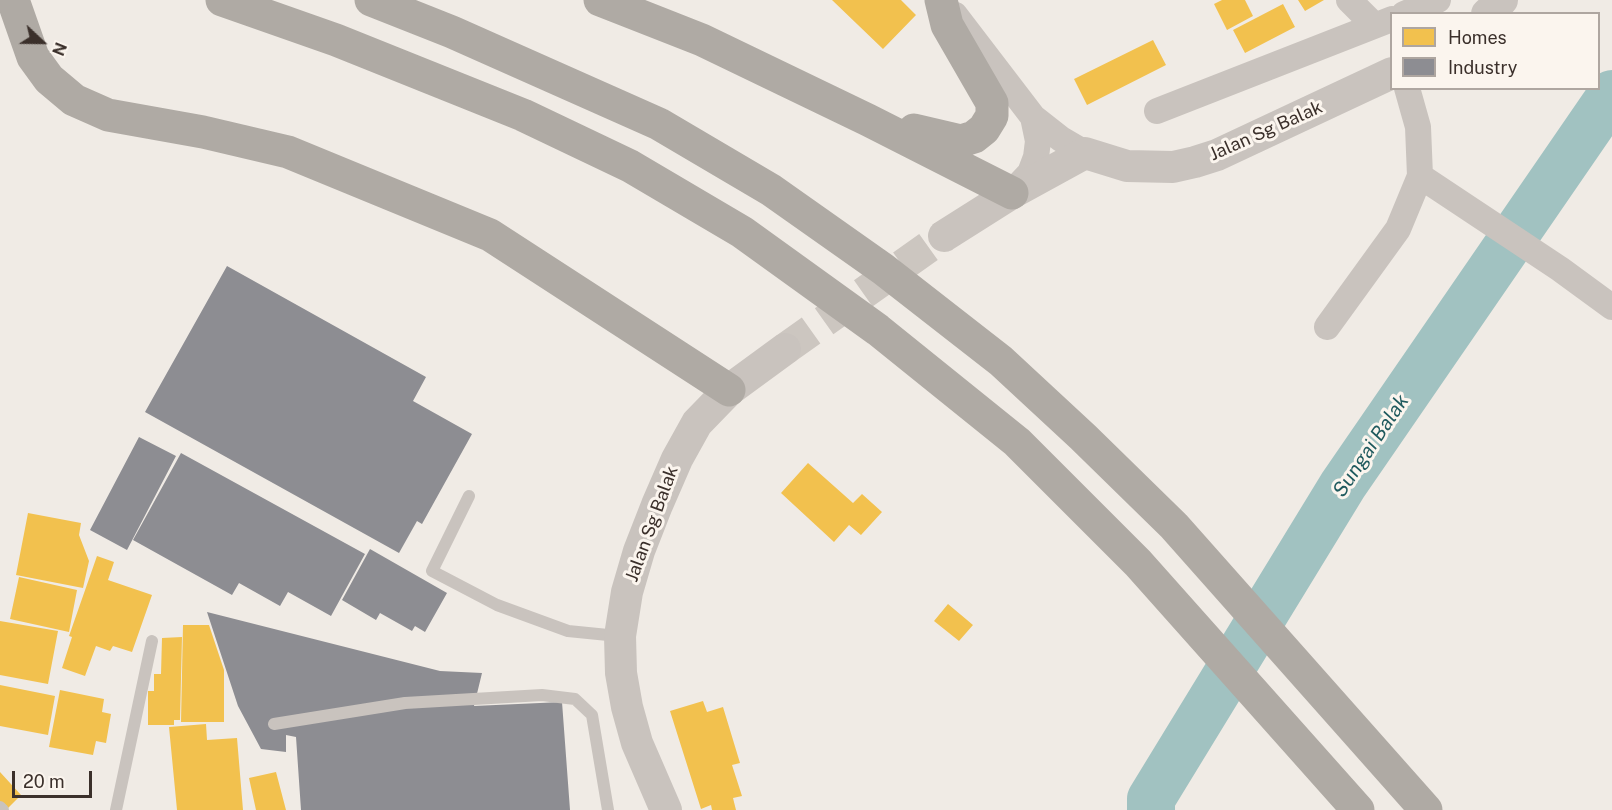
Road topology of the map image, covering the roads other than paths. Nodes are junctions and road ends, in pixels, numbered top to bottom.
1 (13, 0) edge
2 (222, 0) edge
3 (370, 0) edge
4 (600, 0) edge
5 (942, 0) edge
6 (1349, 0) edge
7 (1438, 0) edge
8 (1502, 0) edge
9 (1409, 12) edge
10 (1489, 12) edge
11 (1383, 22) edge
12 (1390, 74) edge
13 (1408, 90) edge
14 (1156, 111) dead end
15 (1033, 117) junction
16 (868, 120) junction
17 (1085, 153) junction
18 (1420, 176) junction
19 (1012, 193) junction
20 (944, 236) tunnel mouth
21 (1609, 304) edge
22 (1327, 327) dead end
23 (785, 349) tunnel mouth
24 (729, 390) junction
25 (469, 496) dead end
26 (620, 636) junction
27 (152, 641) dead end
28 (274, 724) dead end
29 (0, 807) edge
30 (3, 810) edge
31 (116, 810) edge
32 (608, 810) edge
33 (666, 810) edge
34 (1358, 810) edge
35 (1426, 810) edge

1 - 24 highway
2 - 34 highway
3 - 35 highway
4 - 16 highway
5 - 15 street
5 - 16 highway
6 - 11 street
7 - 9 street
8 - 10 street
11 - 14 street
12 - 17 street, Jalan Sg Balak
13 - 18 street
15 - 17 street
15 - 19 street
16 - 19 highway
17 - 19 street
18 - 21 street
18 - 22 street
19 - 20 street
23 - 24 street, Jalan Sg Balak
24 - 26 street, Jalan Sg Balak
25 - 26 lane
26 - 33 street, Jalan Sg Balak
27 - 31 lane
28 - 32 lane
29 - 30 lane

